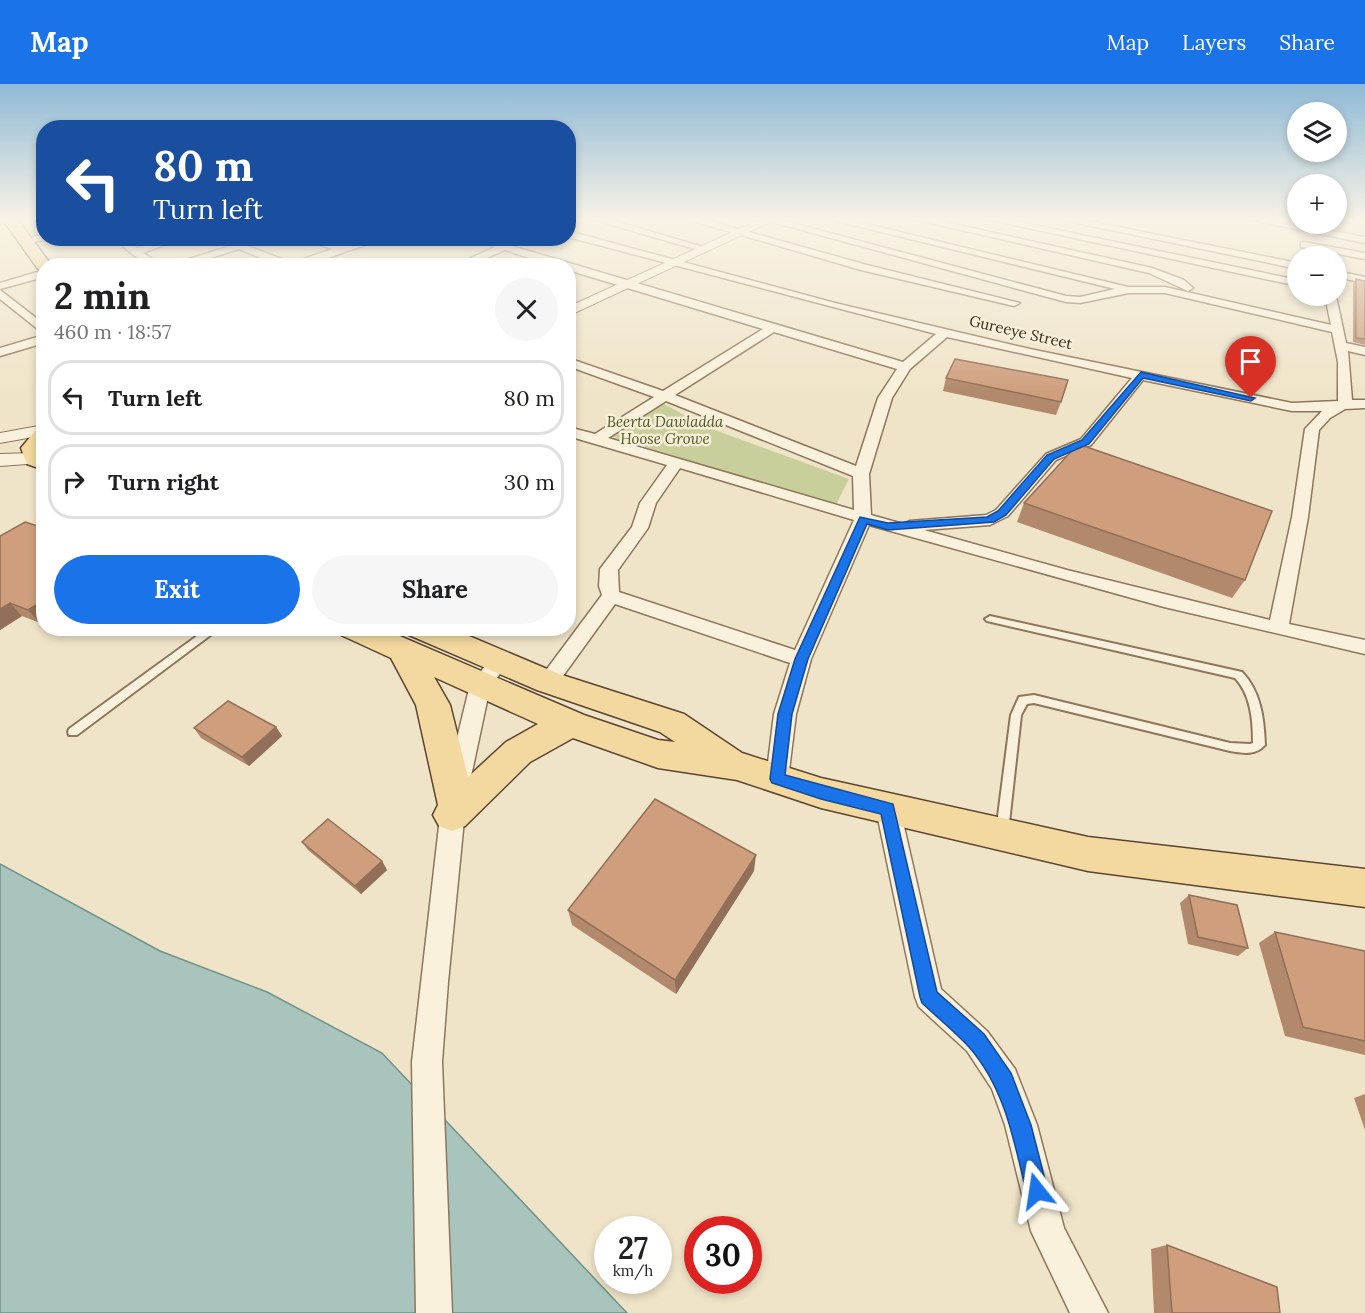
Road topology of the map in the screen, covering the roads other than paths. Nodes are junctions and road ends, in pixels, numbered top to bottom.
1 (29, 277) edge
2 (602, 277) edge
3 (642, 277) edge
4 (730, 277) edge
5 (908, 277) edge
6 (953, 277) edge
7 (985, 277) edge
8 (1077, 277) edge
9 (1168, 277) edge
10 (1271, 277) edge
11 (1287, 281) edge
12 (625, 285) junction
13 (943, 285) junction
14 (0, 286) edge
15 (1130, 290) junction
16 (0, 293) edge
17 (1185, 294) junction
18 (1014, 303) dead end
19 (1333, 306) edge
20 (576, 308) edge
21 (20, 309) junction
22 (0, 316) edge
23 (36, 324) edge
24 (772, 328) junction
25 (946, 332) junction
26 (1339, 338) junction
27 (36, 341) edge
28 (1365, 351) edge
29 (0, 352) edge
30 (576, 365) edge
31 (906, 367) junction
32 (1141, 375) junction
33 (665, 396) junction
34 (1345, 403) junction
35 (1365, 404) edge
36 (36, 431) edge
37 (576, 433) edge
38 (0, 438) edge
39 (597, 439) junction
40 (0, 460) edge
41 (36, 461) edge
42 (676, 463) junction
43 (861, 474) junction
44 (863, 520) junction
45 (888, 526) junction
46 (611, 596) junction
47 (990, 619) dead end
48 (1278, 629) junction
49 (204, 636) edge
50 (391, 636) edge
51 (411, 640) edge
52 (1365, 647) edge
53 (801, 659) junction
54 (489, 673) junction
55 (548, 682) junction
56 (572, 724) junction
57 (73, 732) dead end
58 (737, 766) junction
59 (777, 779) junction
60 (453, 807) junction
61 (888, 809) junction
62 (1002, 835) junction
63 (1365, 888) edge
64 (434, 1313) edge
65 (1090, 1313) edge

1 - 14 street
2 - 12 street
3 - 12 street
4 - 25 street, Gureeye Street
5 - 13 street
6 - 13 street
7 - 15 street
8 - 15 street
9 - 17 street
10 - 11 street
12 - 20 street
12 - 24 street
13 - 18 street
15 - 17 street
16 - 21 street
17 - 26 street
19 - 26 street
21 - 22 street
21 - 23 street
24 - 31 street
24 - 33 street
25 - 31 street
25 - 32 street, Gureeye Street
26 - 28 street
26 - 34 street
27 - 29 street
30 - 33 street
31 - 43 street
32 - 34 street, Gureeye Street
32 - 45 street
33 - 39 street
33 - 43 street
34 - 35 street, Gureeye Street
34 - 48 street
36 - 38 street
37 - 39 street
39 - 42 street
40 - 41 street
42 - 44 street
42 - 46 street
43 - 44 street
44 - 45 street
44 - 53 street
45 - 48 street
46 - 53 street
46 - 55 street
47 - 62 lane
48 - 52 street
49 - 57 lane
50 - 51 main road
51 - 54 main road
51 - 60 main road
53 - 59 street
54 - 55 main road
54 - 56 main road
54 - 60 street
55 - 58 main road
56 - 58 main road
56 - 60 main road
58 - 59 main road
59 - 61 main road
60 - 64 street
61 - 62 main road
61 - 65 street
62 - 63 main road

